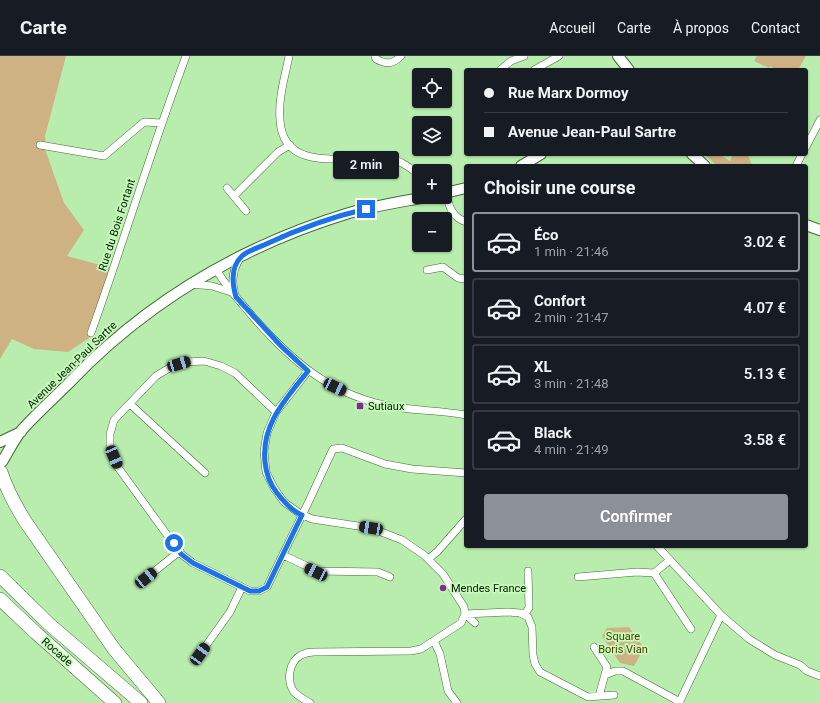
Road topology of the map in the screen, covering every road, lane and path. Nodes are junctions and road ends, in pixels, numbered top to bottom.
1 (186, 56) edge
2 (289, 56) edge
3 (375, 56) edge
4 (401, 56) edge
5 (524, 56) edge
6 (559, 56) edge
7 (618, 56) edge
8 (502, 68) edge
9 (538, 68) edge
10 (627, 68) edge
11 (820, 120) edge
12 (162, 123) junction
13 (808, 143) edge
14 (40, 145) dead end
15 (290, 145) junction
16 (538, 156) edge
17 (694, 156) edge
18 (524, 164) edge
19 (703, 164) edge
20 (412, 169) edge
21 (227, 188) dead end
22 (464, 188) edge
23 (452, 192) edge
24 (234, 196) junction
25 (412, 200) edge
26 (449, 204) edge
27 (246, 211) dead end
28 (464, 221) edge
29 (808, 226) edge
30 (820, 230) edge
31 (242, 256) junction
32 (216, 269) junction
33 (427, 270) dead end
34 (464, 279) edge
35 (190, 284) junction
36 (234, 294) junction
37 (91, 333) dead end
38 (308, 371) junction
39 (130, 404) junction
40 (276, 412) junction
41 (464, 415) edge
42 (21, 432) junction
43 (0, 442) edge
44 (1, 467) edge
45 (205, 473) dead end
46 (464, 473) edge
47 (302, 515) junction
48 (464, 521) edge
49 (659, 548) edge
50 (180, 551) junction
51 (283, 555) junction
52 (428, 559) junction
53 (670, 560) junction
54 (528, 571) dead end
55 (654, 573) junction
56 (0, 576) edge
57 (390, 577) dead end
58 (578, 577) dead end
59 (146, 578) dead end
60 (242, 587) junction
61 (0, 599) edge
62 (465, 614) junction
63 (524, 615) junction
64 (721, 615) junction
65 (475, 623) dead end
66 (691, 629) dead end
67 (434, 641) junction
68 (594, 646) dead end
69 (200, 654) dead end
70 (605, 675) junction
71 (820, 676) edge
72 (614, 695) dead end
73 (599, 696) junction
74 (680, 702) edge
75 (115, 703) edge
76 (141, 703) edge
77 (159, 703) edge
78 (310, 703) edge
79 (457, 703) edge

1 - 12 street, Rue du Bois Fortant
2 - 15 street
3 - 4 street
5 - 8 street
6 - 9 street
7 - 10 street
11 - 13 street
12 - 14 street
12 - 37 street, Rue du Bois Fortant
15 - 20 street
15 - 24 street
16 - 18 street
17 - 19 street
21 - 24 street
22 - 23 street
24 - 27 street
25 - 31 street, Avenue Jean-Paul Sartre
26 - 28 street
29 - 30 street
31 - 32 street, Avenue Jean-Paul Sartre
31 - 36 street
32 - 35 street, Avenue Jean-Paul Sartre
32 - 36 street
33 - 34 street
35 - 36 street
35 - 42 street, Avenue Jean-Paul Sartre
36 - 38 street
38 - 40 street
38 - 41 street
39 - 40 street
39 - 45 street
39 - 50 street
40 - 47 street
42 - 43 street, Avenue Jean-Paul Sartre
42 - 44 street, Avenue Jean-Paul Sartre
44 - 77 highway
46 - 47 street
47 - 51 street
47 - 52 street
48 - 52 street
49 - 53 street
50 - 59 street
50 - 60 street
51 - 57 street
51 - 60 street
52 - 62 street
53 - 55 street
53 - 64 street
54 - 63 street
55 - 58 street
55 - 66 street
56 - 76 highway
60 - 69 street
61 - 75 highway, Rocade
62 - 63 street
62 - 65 street
62 - 67 street
63 - 73 street
64 - 71 street
64 - 74 street
67 - 78 street
67 - 79 street
68 - 70 street
70 - 73 street
70 - 74 street
72 - 73 street

